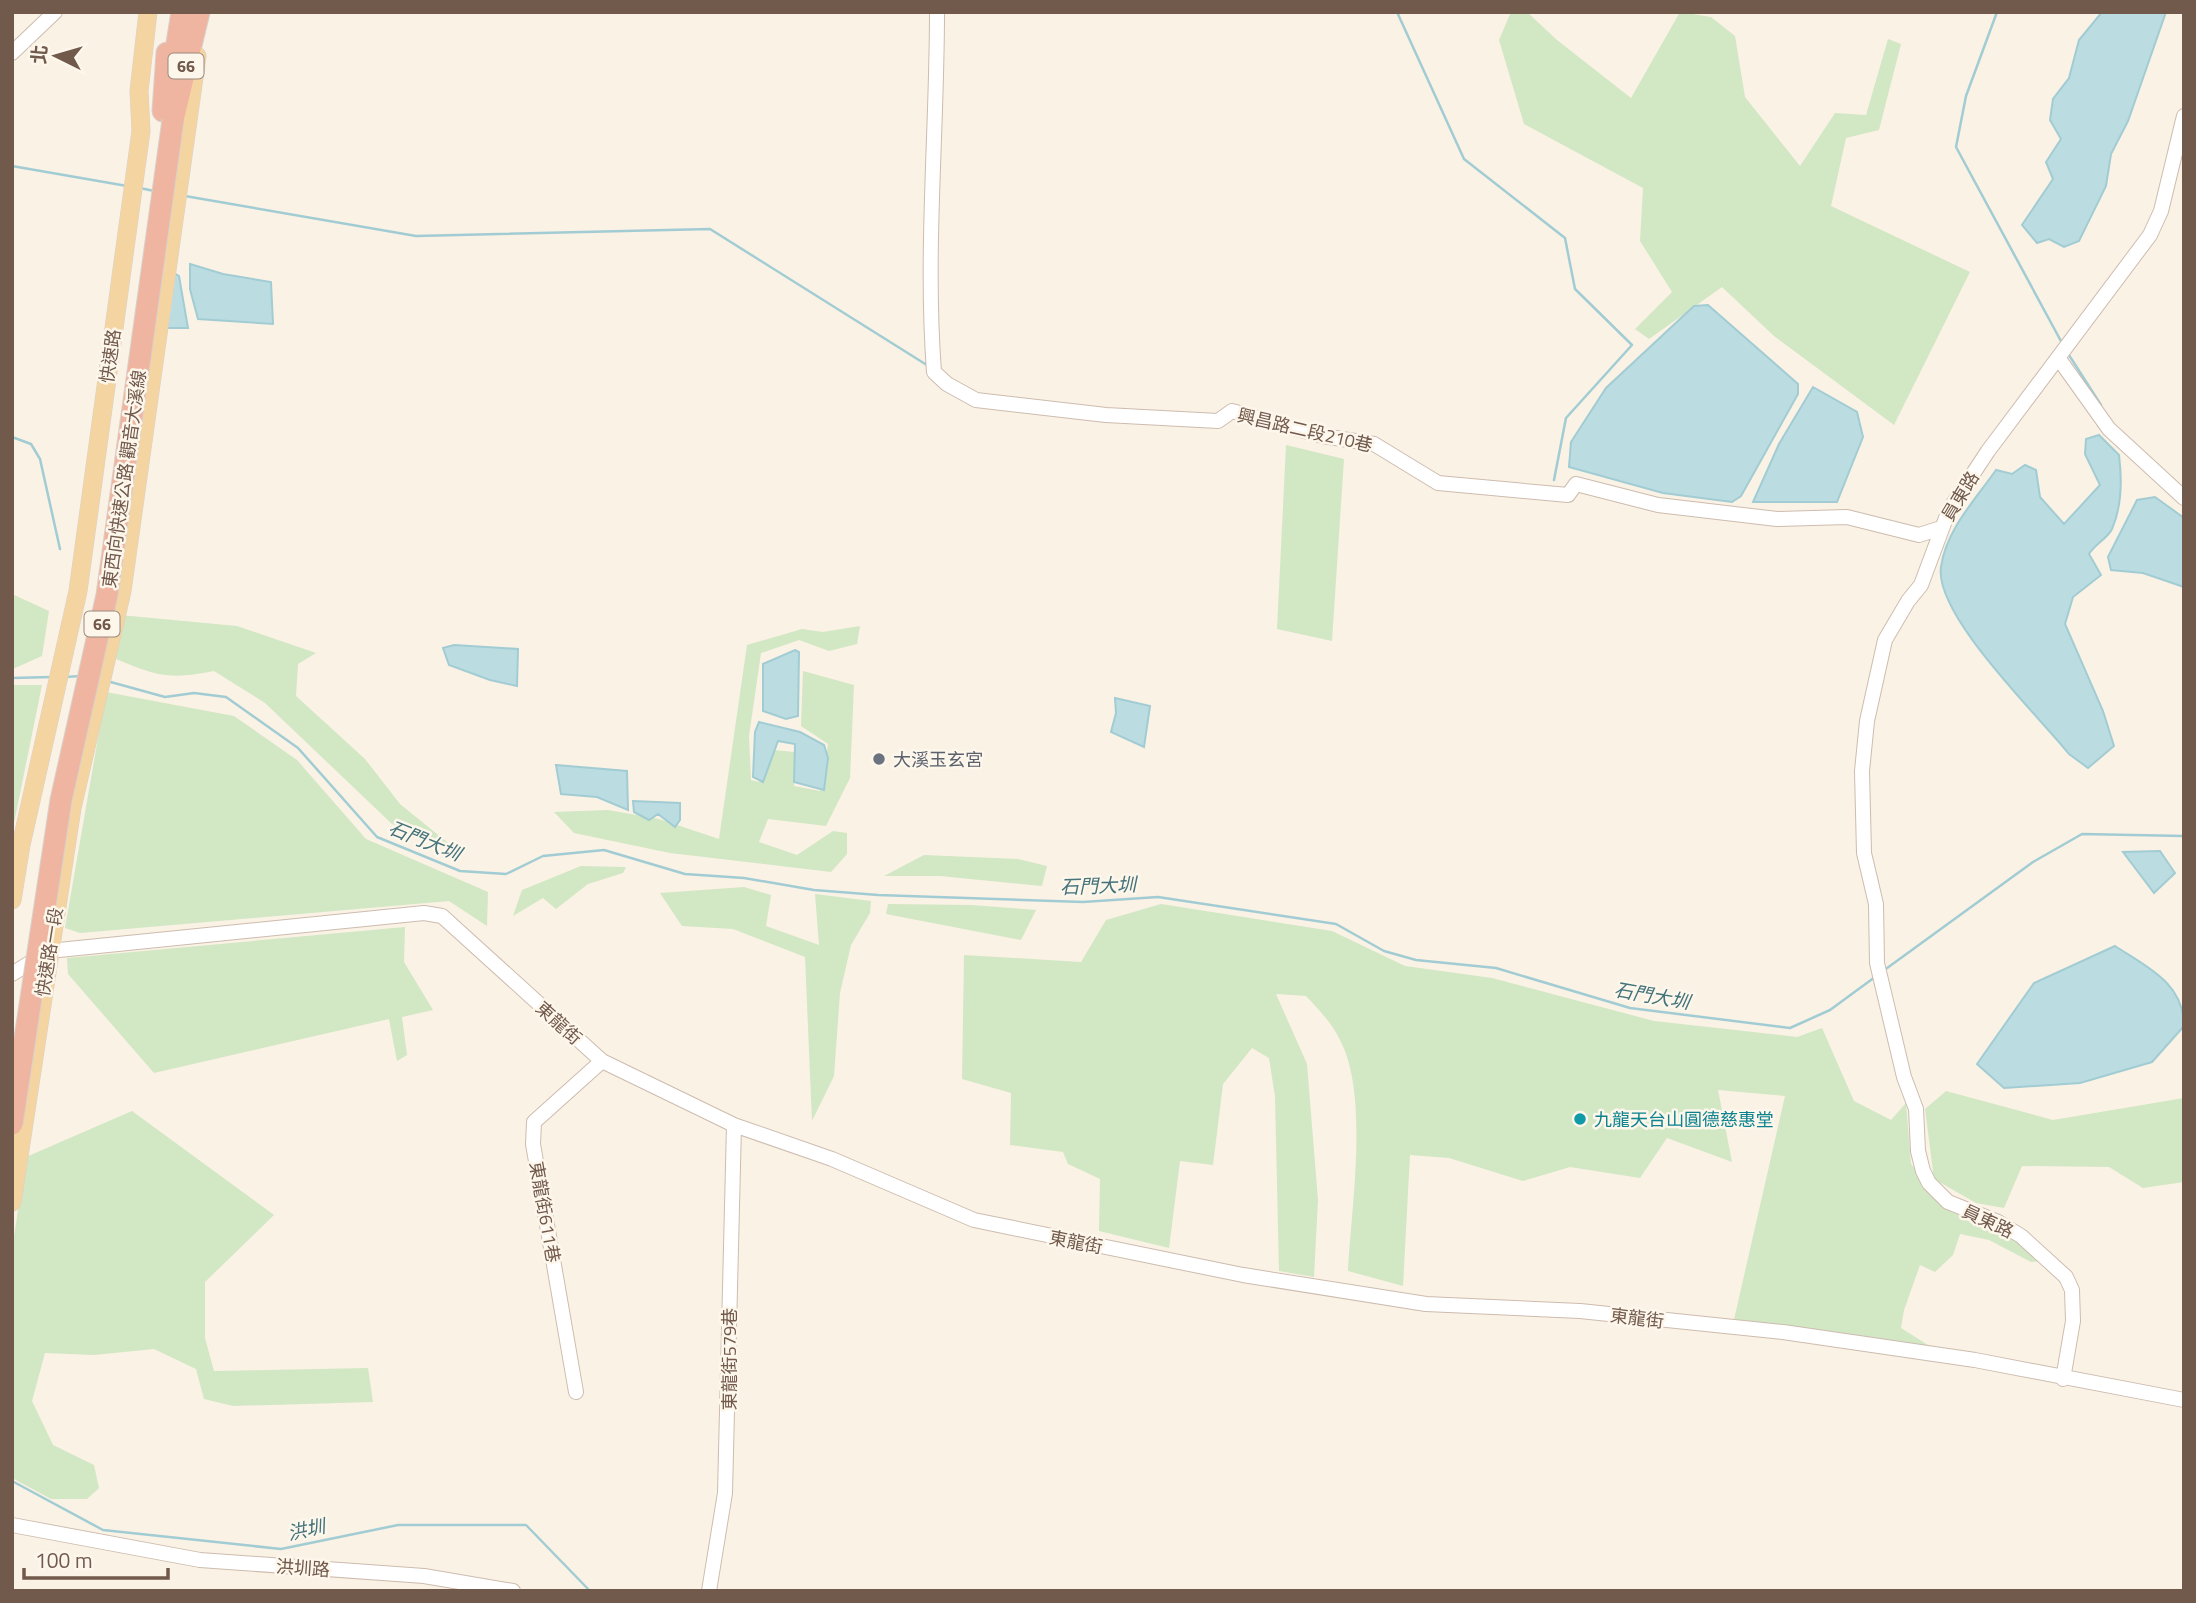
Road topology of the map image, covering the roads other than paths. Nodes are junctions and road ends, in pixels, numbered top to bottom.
1 (55, 12) edge
2 (148, 12) edge
3 (169, 12) edge
4 (182, 12) edge
5 (937, 12) edge
6 (199, 15) edge
7 (12, 53) edge
8 (168, 116) junction
9 (2184, 116) edge
10 (2059, 359) junction
11 (2184, 498) edge
12 (1941, 528) junction
13 (12, 900) edge
14 (49, 951) junction
15 (12, 974) edge
16 (12, 1035) edge
17 (602, 1061) junction
18 (12, 1124) edge
19 (734, 1125) junction
20 (12, 1202) edge
21 (2063, 1379) junction
22 (576, 1392) dead end
23 (2184, 1401) edge
24 (12, 1525) edge
25 (513, 1591) edge
26 (709, 1591) edge

1 - 7 street
2 - 13 main road, 快速路 / 66
3 - 8 highway, 66
4 - 8 highway
5 - 12 street, 興昌路二段210巷
6 - 8 highway
6 - 14 main road, 快速路一段 / 66
8 - 16 highway, 東西向快速公路 觀音大溪線 / 66
8 - 18 highway, 東西向快速公路 觀音大溪線 / 66, bridge
9 - 10 street, 員東路
10 - 11 street
10 - 12 street, 員東路
12 - 21 street, 員東路
14 - 15 street
14 - 17 street, 東龍街
14 - 20 main road, 快速路一段 / 66
17 - 19 street, 東龍街
17 - 22 street, 東龍街611巷
19 - 21 street, 東龍街
19 - 26 street, 東龍街579巷
21 - 23 street, 東龍街
24 - 25 street, 洪圳路

